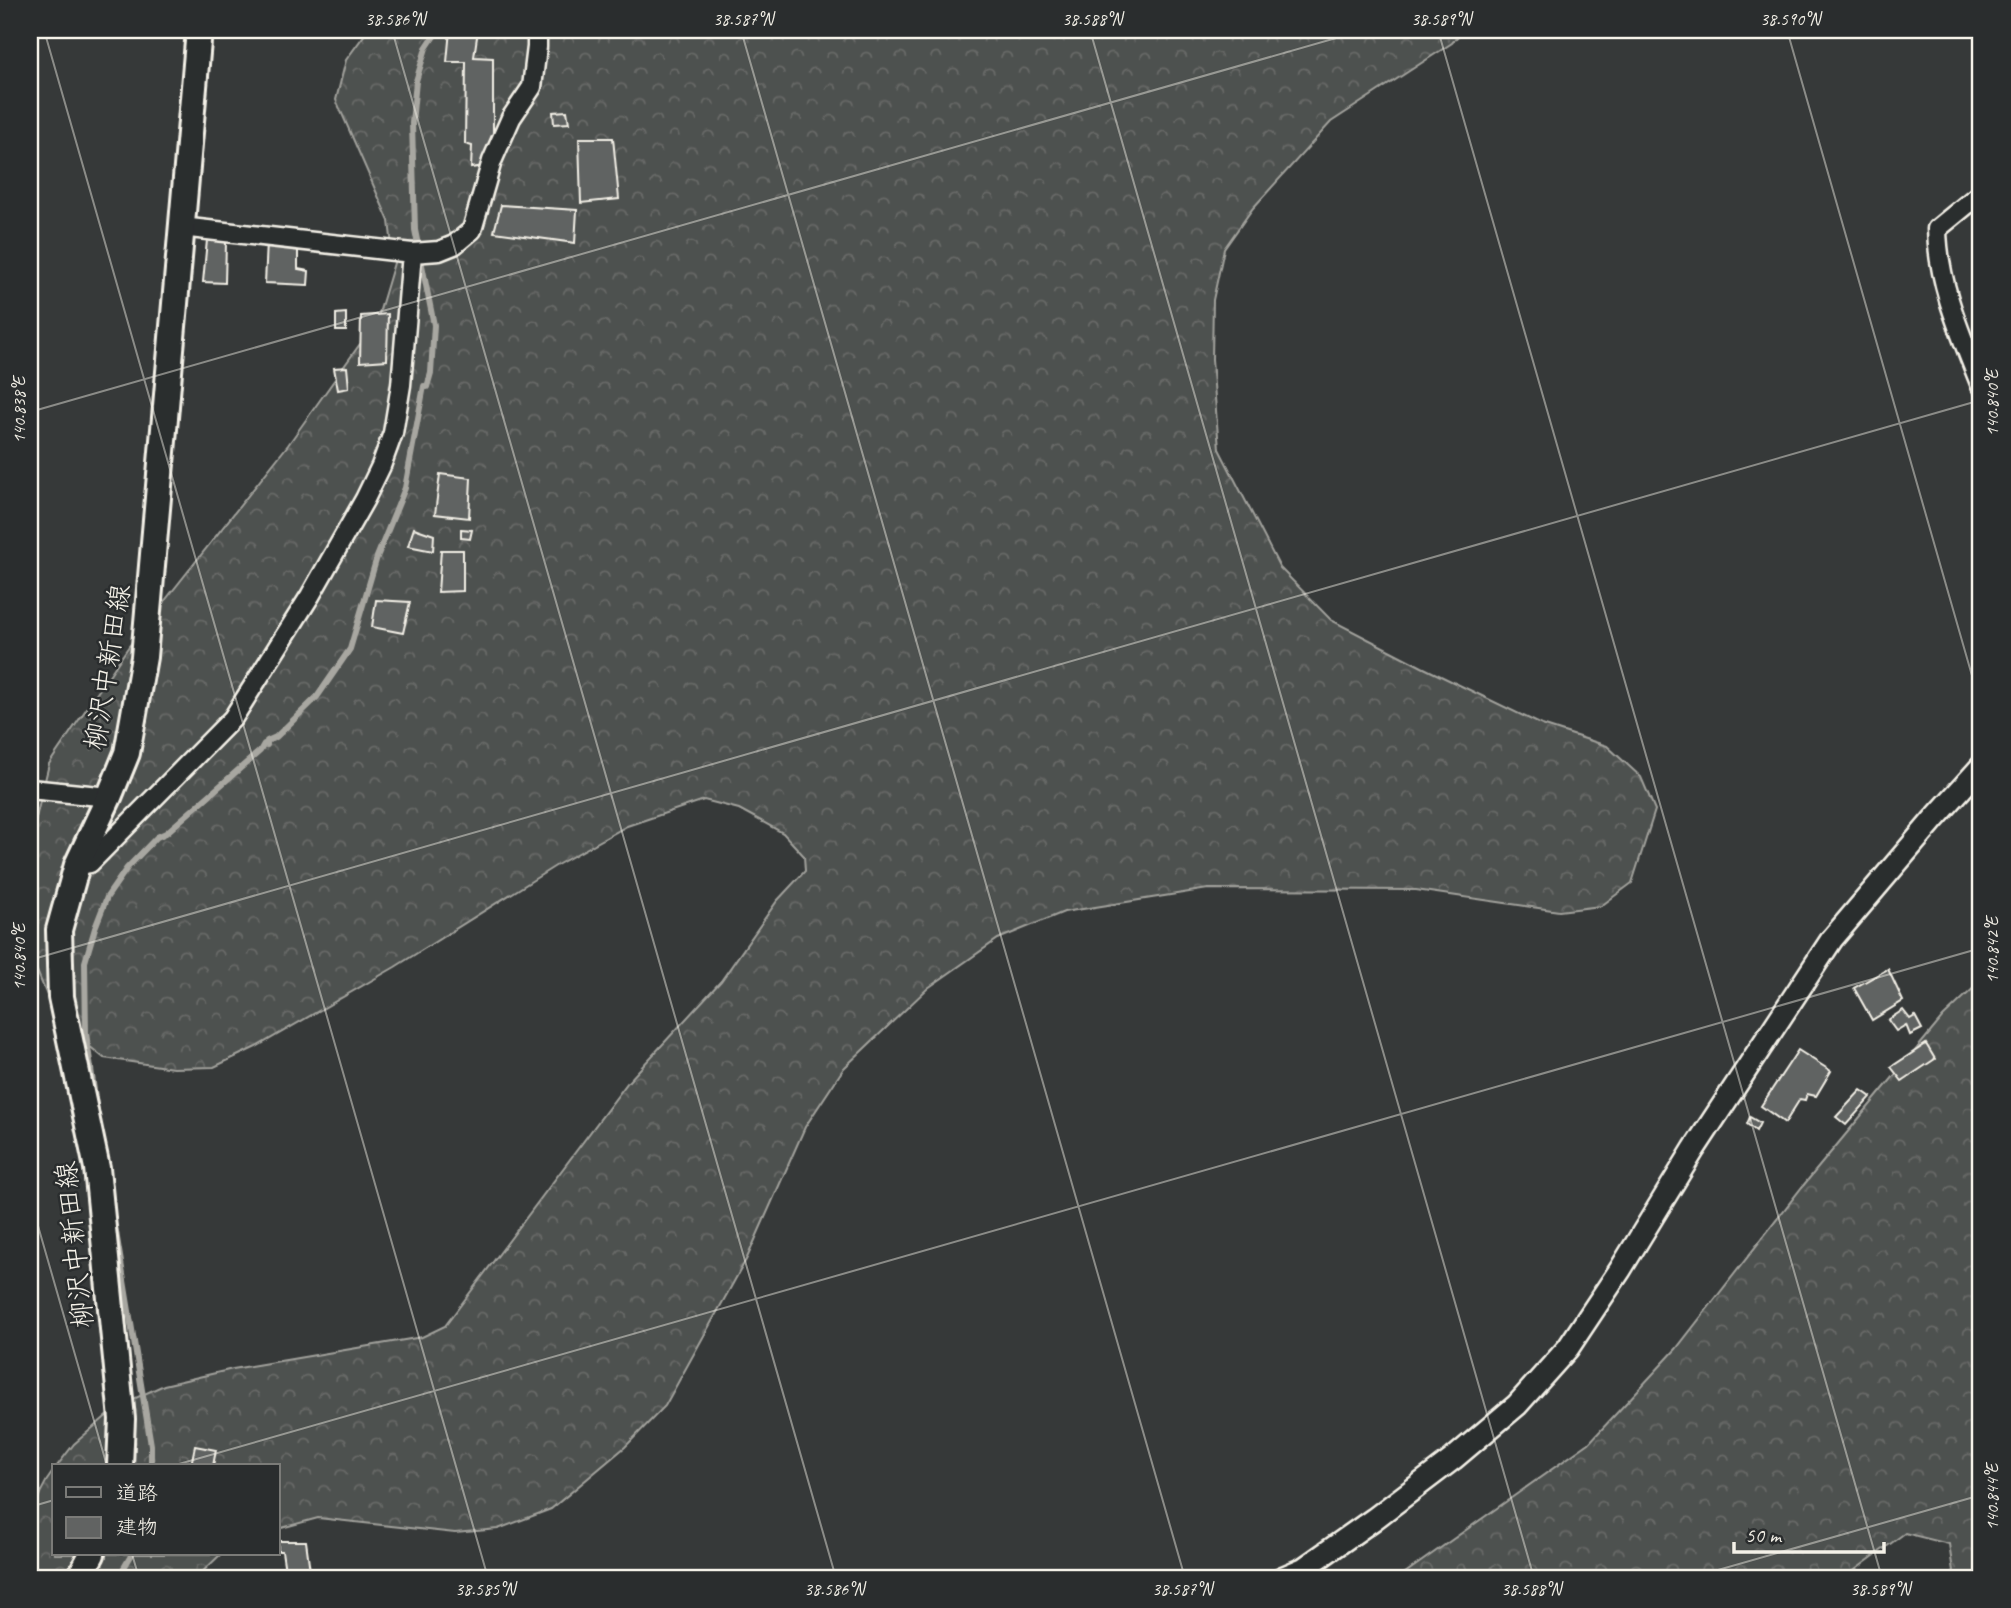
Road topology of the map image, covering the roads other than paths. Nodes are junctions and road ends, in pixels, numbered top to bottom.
1 (199, 30) edge
2 (537, 30) edge
3 (1981, 193) edge
4 (181, 227) junction
5 (412, 253) junction
6 (1981, 386) edge
7 (1981, 767) edge
8 (30, 789) edge
9 (109, 797) junction
10 (77, 865) junction
11 (120, 1464) edge
12 (91, 1556) edge
13 (79, 1578) edge
14 (1282, 1578) edge

1 - 4 main road, 柳沢中新田線
2 - 5 street
3 - 6 street
4 - 5 street
4 - 9 main road, 柳沢中新田線
5 - 10 street
7 - 14 street
8 - 9 street
9 - 10 main road, 柳沢中新田線
10 - 11 main road, 柳沢中新田線
12 - 13 main road

